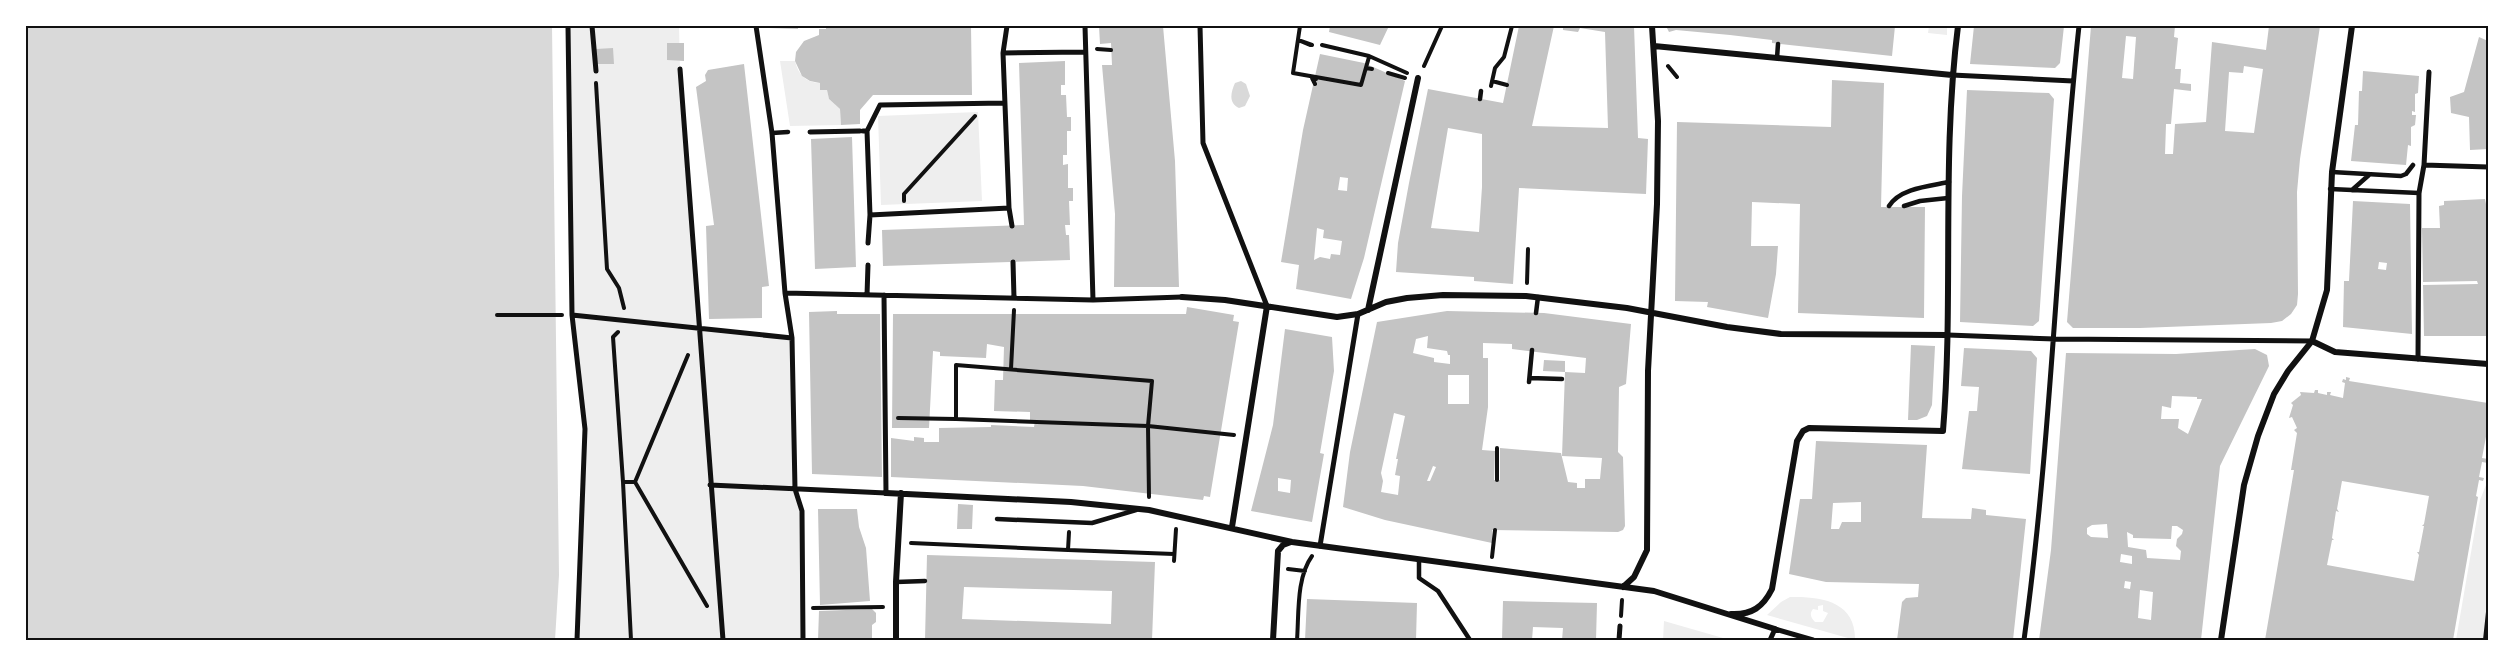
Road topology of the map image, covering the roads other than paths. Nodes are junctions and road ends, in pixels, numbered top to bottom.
1 (568, 26) edge
2 (592, 26) edge
3 (756, 26) edge
4 (1007, 26) edge
5 (1084, 26) edge
6 (1200, 26) edge
7 (1652, 26) edge
8 (1958, 26) edge
9 (2079, 26) edge
10 (2352, 26) edge
11 (1778, 44) dead end
12 (1654, 46) junction
13 (1085, 52) junction
14 (1003, 53) junction
15 (1777, 58) junction
16 (680, 69) dead end
17 (596, 71) dead end
18 (2429, 72) dead end
19 (1952, 75) junction
20 (1418, 78) road end
21 (2073, 81) junction
22 (1481, 91) dead end
23 (1480, 99) dead end
24 (1004, 103) junction
25 (863, 131) junction
26 (788, 132) dead end
27 (810, 132) dead end
28 (772, 133) junction
29 (2413, 165) dead end
30 (2424, 165) junction
31 (2488, 167) edge
32 (2332, 172) junction
33 (2369, 175) junction
34 (1949, 182) junction
35 (2330, 189) junction
36 (2352, 190) junction
37 (2419, 193) junction
38 (1948, 198) junction
39 (1889, 206) dead end
40 (1904, 206) dead end
41 (1009, 208) junction
42 (870, 215) junction
43 (1012, 226) dead end
44 (868, 243) dead end
45 (1013, 262) dead end
46 (868, 265) dead end
47 (785, 292) junction
48 (867, 295) junction
49 (884, 295) junction
50 (1182, 297) joint
51 (1538, 297) junction
52 (1014, 298) junction
53 (1092, 300) junction
54 (1267, 306) junction
55 (1368, 310) junction
56 (1536, 313) dead end
57 (1653, 313) junction
58 (1358, 314) junction
59 (572, 315) junction
60 (698, 330) junction
61 (1948, 335) junction
62 (792, 338) junction
63 (2055, 339) junction
64 (2312, 341) junction
65 (1533, 350) dead end
66 (2418, 359) junction
67 (2488, 364) edge
68 (1563, 379) dead end
69 (710, 485) junction
70 (795, 489) junction
71 (886, 493) junction
72 (901, 493) junction
73 (1138, 509) junction
74 (997, 519) dead end
75 (1232, 527) junction
76 (1292, 542) junction
77 (1320, 546) junction
78 (1419, 560) junction
79 (924, 581) dead end
80 (896, 582) junction
81 (1623, 588) junction
82 (1722, 613) junction
83 (1620, 626) dead end
84 (1775, 629) junction
85 (577, 640) edge
86 (723, 640) edge
87 (803, 640) edge
88 (896, 640) edge
89 (1273, 640) edge
90 (1470, 640) edge
91 (1619, 640) edge
92 (1770, 640) edge
93 (1813, 640) edge
94 (2024, 640) edge
95 (2221, 640) edge

1 - 59 street
2 - 17 street
3 - 28 street
4 - 14 street
5 - 13 street
6 - 54 street
7 - 12 street
8 - 19 street
9 - 21 street
10 - 32 street
11 - 15 lane
12 - 15 street
12 - 57 street
13 - 14 street
13 - 53 street
14 - 24 street
15 - 19 street
16 - 60 street
18 - 30 street
19 - 21 street
19 - 34 street
20 - 55 street
21 - 63 street
22 - 23 lane
24 - 25 street
24 - 41 street
25 - 27 street
25 - 42 street
26 - 28 lane
28 - 47 street
29 - 33 lane
30 - 31 street
30 - 37 street
32 - 33 lane
32 - 35 street
33 - 36 lane
34 - 38 street
34 - 39 lane
35 - 36 lane
35 - 64 street
36 - 37 lane
37 - 66 street
38 - 40 lane
38 - 61 street
41 - 42 street
41 - 43 street
42 - 44 street
45 - 52 street
46 - 48 street
47 - 48 street
47 - 62 street
48 - 49 street
49 - 52 street
49 - 71 street
50 - 53 street
50 - 54 street
51 - 55 street
51 - 56 lane
51 - 57 street
52 - 53 street
54 - 58 street
54 - 75 street
55 - 58 street
57 - 61 street
57 - 81 street
58 - 77 street
59 - 60 street
59 - 85 street
60 - 62 street
60 - 69 street
61 - 63 street
61 - 82 street
62 - 70 street
63 - 64 street
63 - 94 street
64 - 66 street
64 - 95 street
65 - 68 lane
66 - 67 street
69 - 70 street
69 - 86 street
70 - 71 street
70 - 87 street
71 - 72 street
72 - 73 street
72 - 80 street
73 - 74 lane
73 - 75 street
75 - 76 street
76 - 77 street
76 - 89 street
77 - 78 street
78 - 81 street
78 - 90 lane
79 - 80 lane
80 - 88 street
81 - 82 street
82 - 84 street
83 - 91 street
84 - 92 street
84 - 93 street

